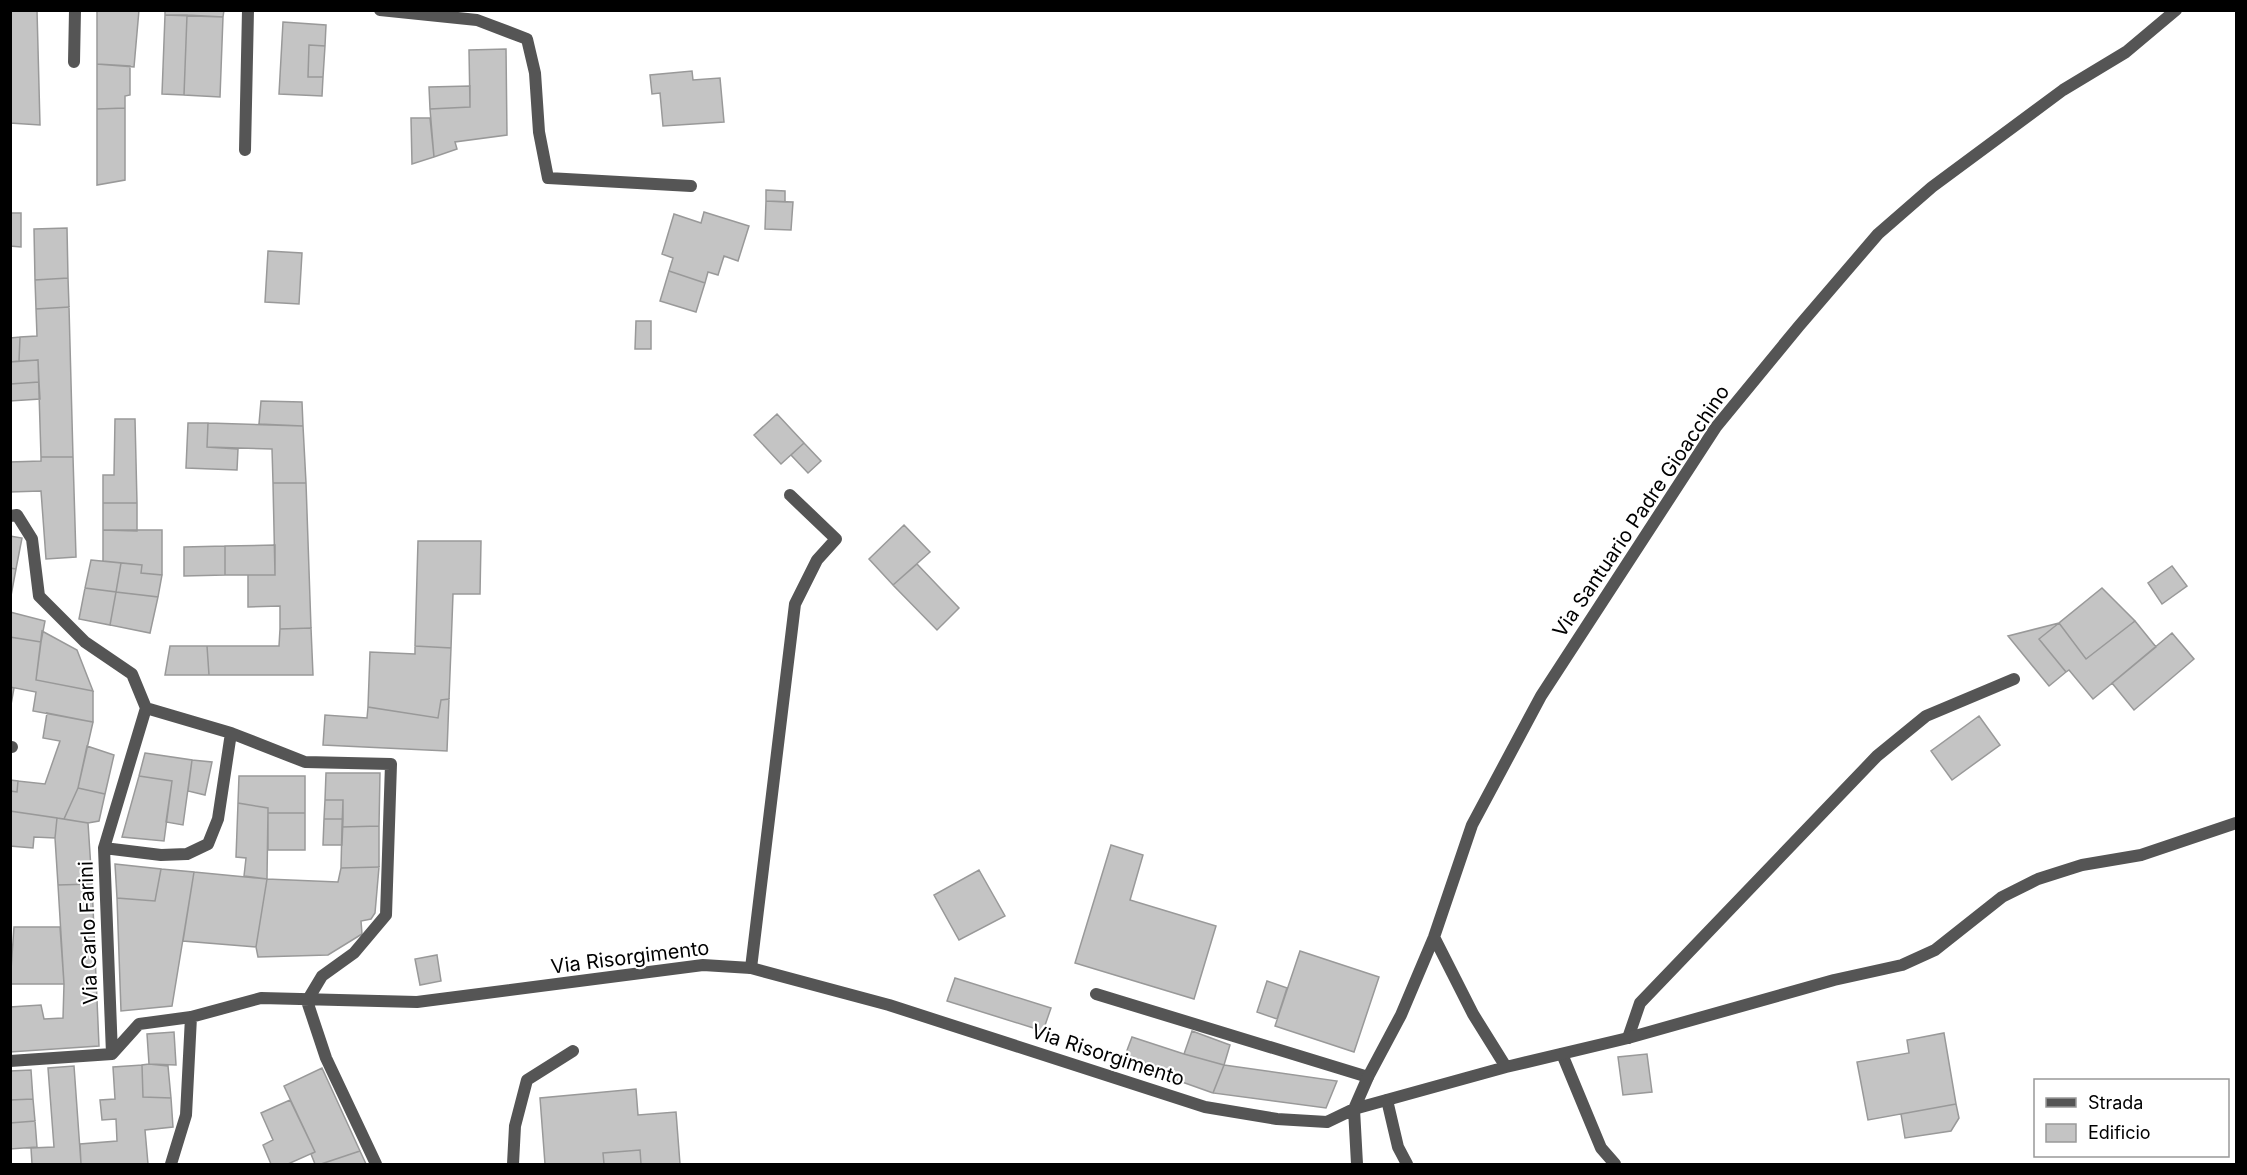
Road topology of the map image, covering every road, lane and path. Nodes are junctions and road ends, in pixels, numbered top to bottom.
1 (75, 10) edge
2 (248, 10) edge
3 (380, 10) edge
4 (2176, 10) edge
5 (74, 62) dead end
6 (245, 150) dead end
7 (691, 186) dead end
8 (790, 495) dead end
9 (10, 516) edge
10 (2014, 680) dead end
11 (146, 708) junction
12 (231, 733) junction
13 (2236, 823) edge
14 (104, 848) junction
15 (1434, 937) junction
16 (752, 968) junction
17 (1096, 993) dead end
18 (307, 1001) junction
19 (191, 1017) junction
20 (1628, 1038) junction
21 (573, 1051) dead end
22 (112, 1054) junction
23 (1562, 1054) junction
24 (10, 1061) edge
25 (1506, 1067) junction
26 (1368, 1077) junction
27 (1387, 1100) junction
28 (1354, 1109) junction
29 (171, 1164) edge
30 (376, 1164) edge
31 (513, 1164) edge
32 (1357, 1164) edge
33 (1407, 1164) edge
34 (1615, 1164) edge

1 - 5 street
2 - 6 street
3 - 7 street
4 - 15 street, Via Santuario Padre Gioacchino
8 - 16 street
9 - 11 street
10 - 20 street
11 - 12 street
11 - 14 street, Via Carlo Farini
12 - 14 street
12 - 18 street
13 - 20 street, Via Risorgimento
14 - 22 street, Via Carlo Farini
15 - 25 street
15 - 26 street, Via Santuario Padre Gioacchino
16 - 18 street, Via Risorgimento
16 - 28 street, Via Risorgimento
17 - 26 street
18 - 19 street, Via Risorgimento
18 - 30 street
19 - 22 street, Via Risorgimento
19 - 29 street
20 - 23 street, Via Risorgimento
21 - 31 street
22 - 24 street
23 - 25 street, Via Risorgimento
23 - 34 street
25 - 27 street, Via Risorgimento
26 - 28 street, Via Santuario Padre Gioacchino
27 - 28 street, Via Risorgimento
27 - 33 street
28 - 32 street

